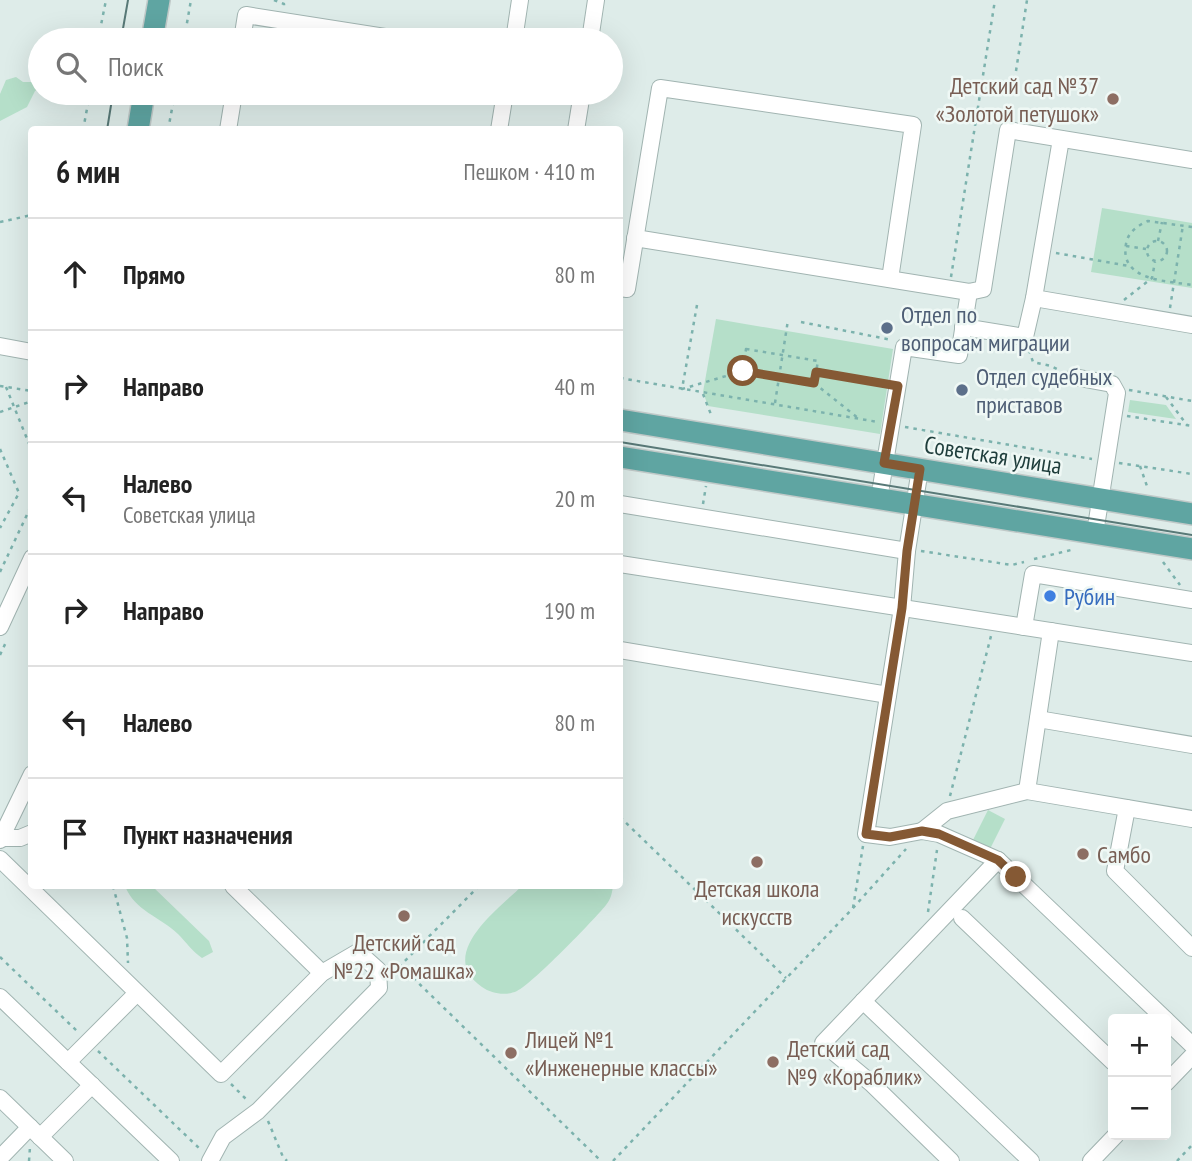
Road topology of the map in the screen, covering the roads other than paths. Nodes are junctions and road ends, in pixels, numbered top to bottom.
1 (159, 0) edge
2 (520, 0) edge
3 (596, 0) edge
4 (154, 28) edge
5 (244, 28) edge
6 (328, 28) edge
7 (516, 28) edge
8 (592, 28) edge
9 (142, 105) edge
10 (232, 105) edge
11 (503, 105) edge
12 (580, 105) edge
13 (139, 126) edge
14 (229, 126) edge
15 (500, 126) edge
16 (577, 126) edge
17 (1061, 139) junction
18 (1192, 160) edge
19 (635, 238) junction
20 (890, 279) junction
21 (623, 288) edge
22 (970, 292) junction
23 (1034, 298) junction
24 (1192, 325) edge
25 (963, 327) junction
26 (0, 346) edge
27 (28, 351) edge
28 (1074, 377) dead end
29 (623, 420) edge
30 (623, 457) edge
31 (884, 463) junction
32 (920, 469) junction
33 (878, 499) junction
34 (1101, 499) junction
35 (623, 504) edge
36 (914, 504) junction
37 (1192, 514) edge
38 (1095, 533) junction
39 (1192, 549) edge
40 (907, 551) junction
41 (623, 564) edge
42 (28, 566) edge
43 (1191, 600) edge
44 (902, 608) junction
45 (0, 626) edge
46 (1024, 627) junction
47 (1051, 631) junction
48 (623, 651) edge
49 (1192, 653) edge
50 (888, 695) junction
51 (1038, 719) junction
52 (1192, 746) edge
53 (28, 782) edge
54 (1027, 790) junction
55 (1127, 808) junction
56 (1192, 819) edge
57 (922, 831) junction
58 (28, 835) edge
59 (1, 839) edge
60 (0, 859) edge
61 (998, 860) junction
62 (28, 887) edge
63 (30, 889) edge
64 (236, 889) edge
65 (962, 918) dead end
66 (1192, 948) edge
67 (322, 972) junction
68 (137, 993) junction
69 (0, 997) edge
70 (863, 1001) junction
71 (1161, 1014) edge
72 (1171, 1024) edge
73 (1192, 1045) edge
74 (1192, 1056) edge
75 (1108, 1057) edge
76 (68, 1062) junction
77 (1171, 1078) edge
78 (92, 1085) junction
79 (0, 1098) edge
80 (35, 1132) junction
81 (1111, 1140) edge
82 (0, 1158) edge
83 (210, 1160) edge
84 (65, 1161) edge
85 (171, 1161) edge
86 (951, 1161) edge
87 (1031, 1161) edge
88 (1091, 1161) edge

1 - 4 main road
2 - 7 street
3 - 8 street
5 - 6 street
9 - 13 main road
10 - 14 street
11 - 15 street
12 - 16 street
17 - 18 street
17 - 22 street
17 - 23 street
19 - 20 street
19 - 20 street
19 - 21 street
20 - 22 street
22 - 25 street
23 - 24 street
23 - 25 street
25 - 31 street
26 - 27 street
28 - 34 street
29 - 31 main road, Советская улица
30 - 33 main road
31 - 32 main road, Советская улица
31 - 33 street
32 - 34 main road, Советская улица
32 - 36 street
33 - 36 main road
34 - 37 main road, Советская улица
34 - 38 street
35 - 40 street
36 - 38 main road
36 - 40 street
38 - 39 main road
40 - 44 street
41 - 44 street
42 - 45 street
43 - 46 street
44 - 46 street
44 - 50 street
46 - 47 street
47 - 49 street
47 - 51 street
48 - 50 street
50 - 57 street
51 - 52 street
51 - 54 street
53 - 59 street
54 - 55 street
54 - 57 street
55 - 56 street
55 - 66 street
57 - 61 street
58 - 59 street
60 - 62 street
61 - 70 street
61 - 71 street
63 - 68 street
64 - 67 street
65 - 75 street
67 - 68 street
67 - 83 street
68 - 76 street
69 - 76 street
70 - 86 street
70 - 87 street
72 - 73 street
74 - 77 street
76 - 78 street
78 - 80 street
78 - 85 street
79 - 80 street
80 - 82 street
80 - 84 street
81 - 88 street

